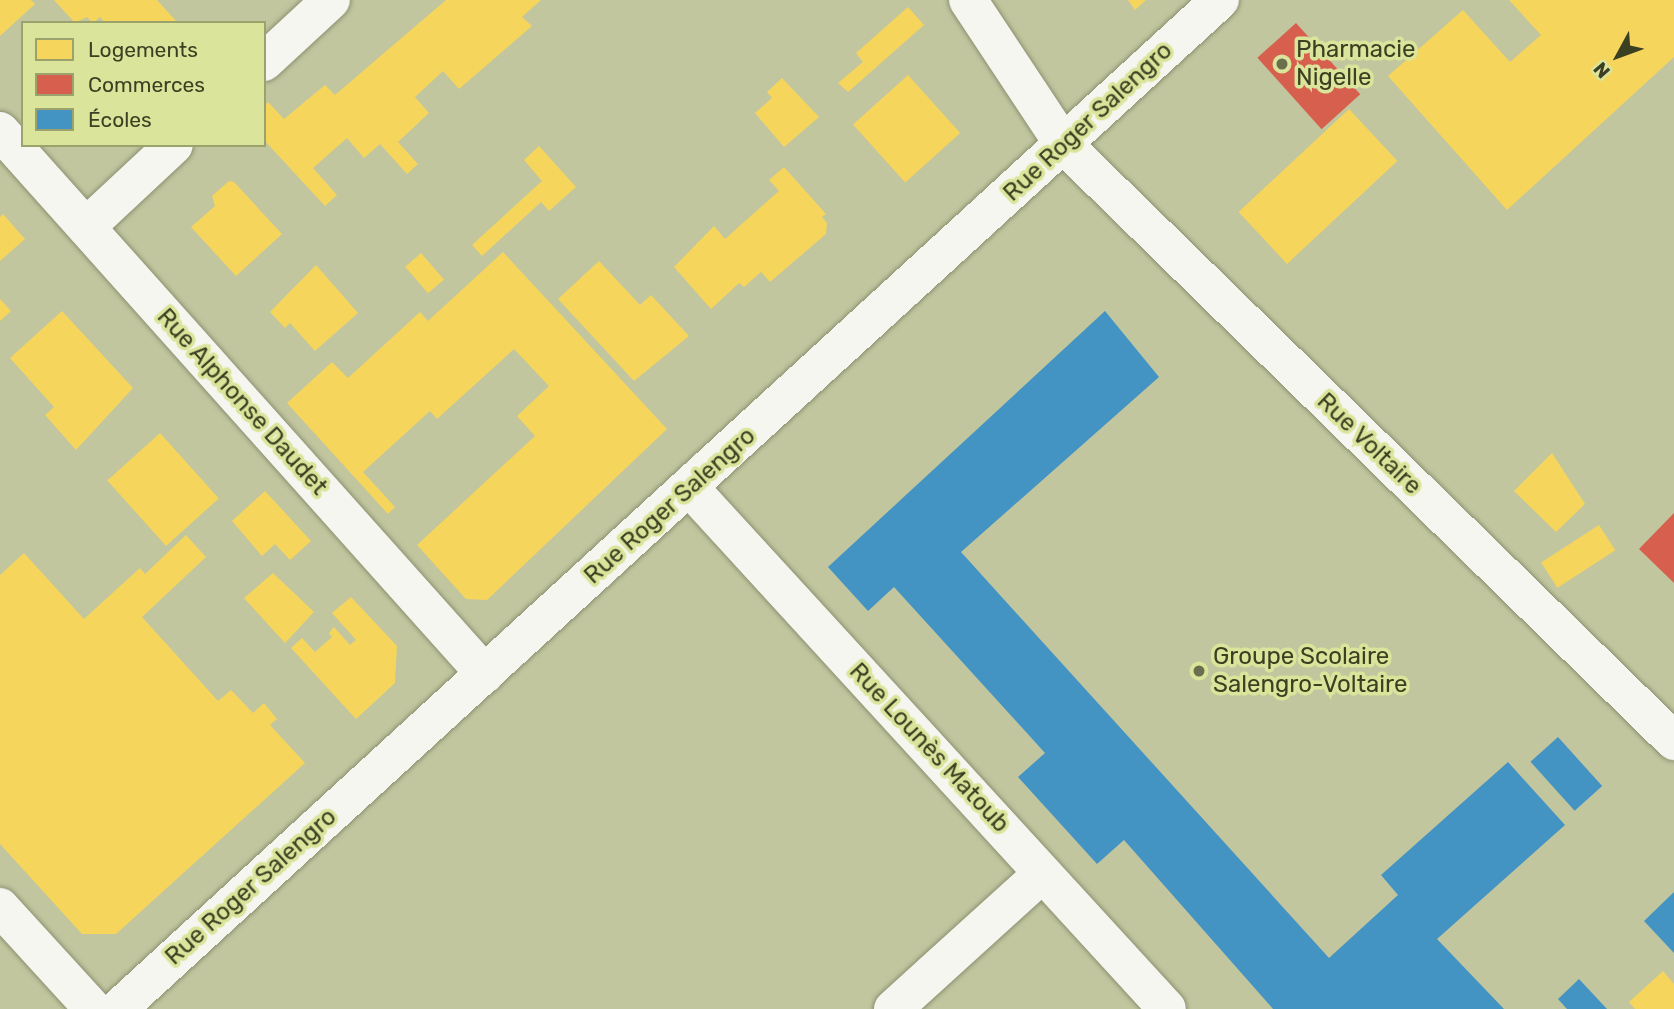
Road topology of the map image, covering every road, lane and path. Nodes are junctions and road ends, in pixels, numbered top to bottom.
1 (331, 0) edge
2 (968, 0) edge
3 (1220, 0) edge
4 (266, 60) edge
5 (0, 131) edge
6 (1065, 145) junction
7 (172, 147) edge
8 (86, 227) junction
9 (690, 488) junction
10 (485, 674) junction
11 (1674, 741) edge
12 (1042, 874) junction
13 (0, 907) edge
14 (93, 1009) edge
15 (118, 1009) edge
16 (893, 1009) edge
17 (1167, 1009) edge

1 - 4 street
2 - 6 street, Rue Voltaire
3 - 6 street, Rue Roger Salengro
5 - 8 street, Rue Alphonse Daudet
6 - 9 street, Rue Roger Salengro
6 - 11 street, Rue Voltaire
7 - 8 street
8 - 10 street, Rue Alphonse Daudet
9 - 10 street, Rue Roger Salengro
9 - 12 street, Rue Lounès Matoub
10 - 15 street, Rue Roger Salengro
12 - 16 street
12 - 17 street, Rue Lounès Matoub
13 - 14 street

